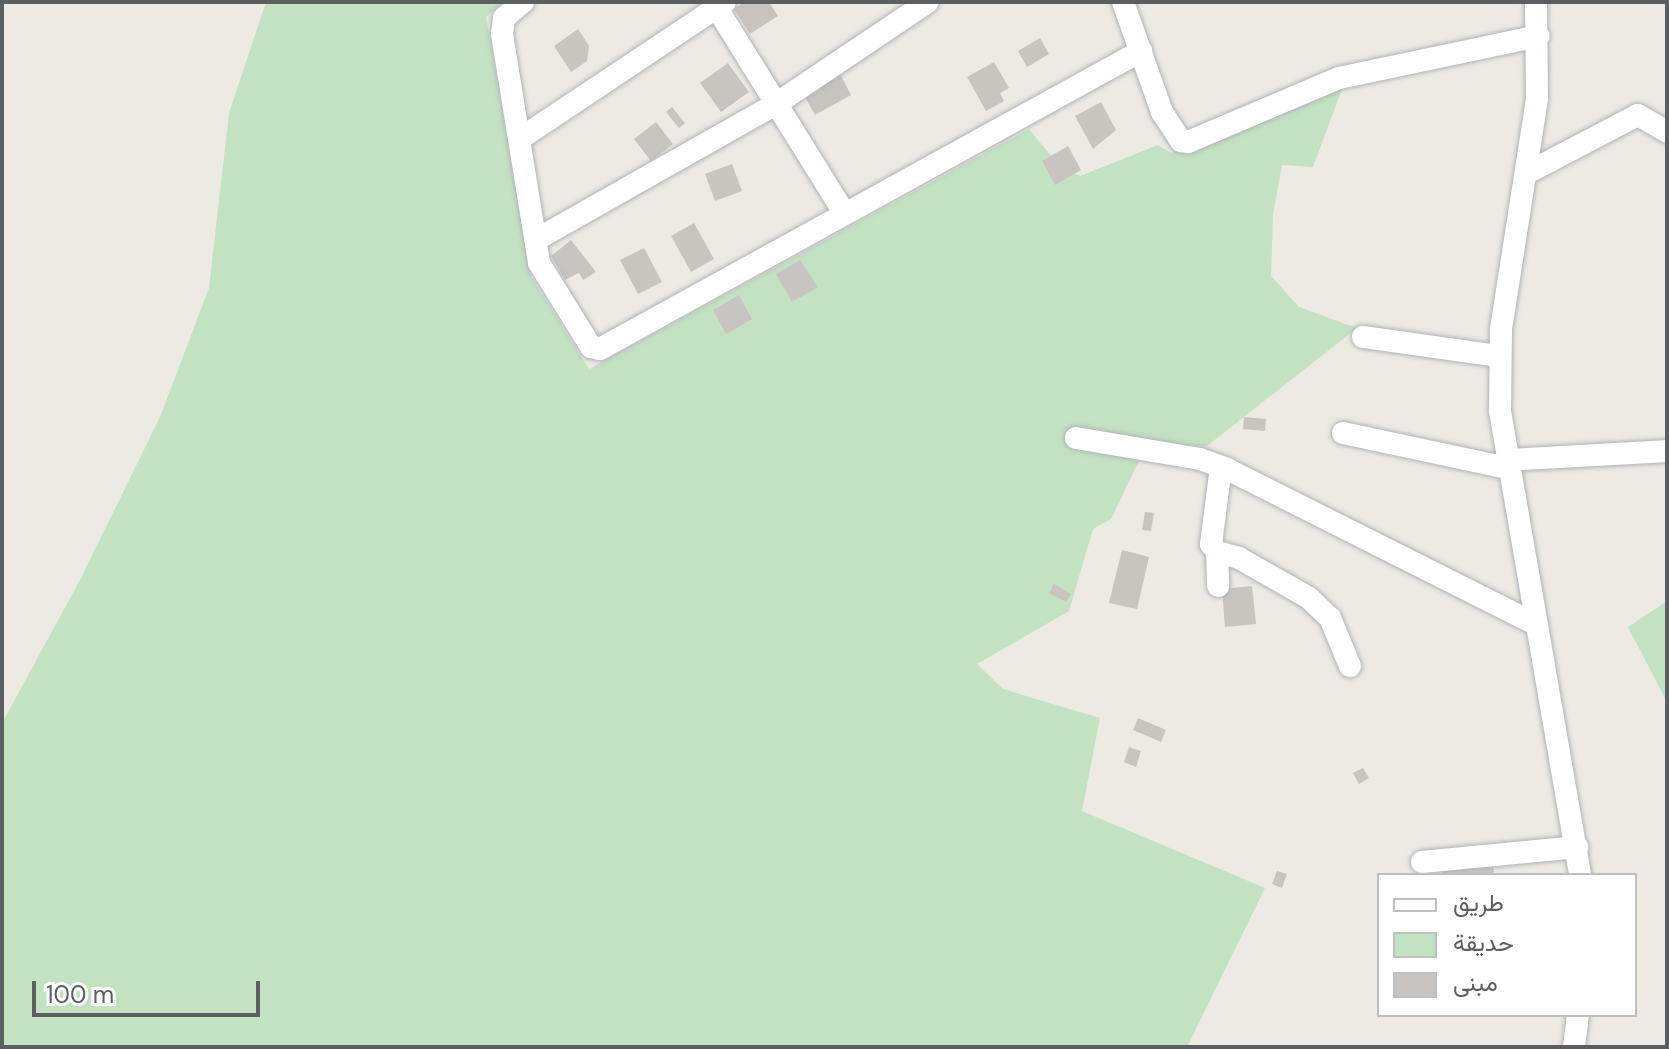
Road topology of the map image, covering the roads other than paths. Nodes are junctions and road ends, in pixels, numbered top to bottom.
1 (523, 2) edge
2 (1123, 2) edge
3 (1536, 2) edge
4 (718, 4) edge
5 (919, 4) edge
6 (1539, 36) junction
7 (1141, 51) junction
8 (779, 102) junction
9 (1667, 132) edge
10 (521, 138) junction
11 (1527, 173) junction
12 (843, 211) junction
13 (539, 238) junction
14 (1363, 337) dead end
15 (1499, 356) junction
16 (1343, 433) dead end
17 (1076, 438) dead end
18 (1667, 451) edge
19 (1507, 464) junction
20 (1221, 467) junction
21 (1217, 552) junction
22 (1218, 586) dead end
23 (1537, 625) junction
24 (1350, 666) dead end
25 (1577, 847) junction
26 (1422, 862) dead end
27 (1580, 873) edge
28 (1578, 1017) edge
29 (1574, 1047) edge

1 - 10 street
2 - 7 street
3 - 6 street
4 - 8 street
4 - 10 street
5 - 8 street
6 - 7 street
6 - 11 street
7 - 12 street
8 - 12 street
8 - 13 street
9 - 11 street
10 - 13 street
11 - 15 street
12 - 13 street
14 - 15 street
15 - 19 street
16 - 19 street
17 - 20 street
18 - 19 street
19 - 23 street
20 - 21 street
20 - 23 street
21 - 22 street
21 - 24 street
23 - 25 street
25 - 26 street
25 - 27 street
28 - 29 street

